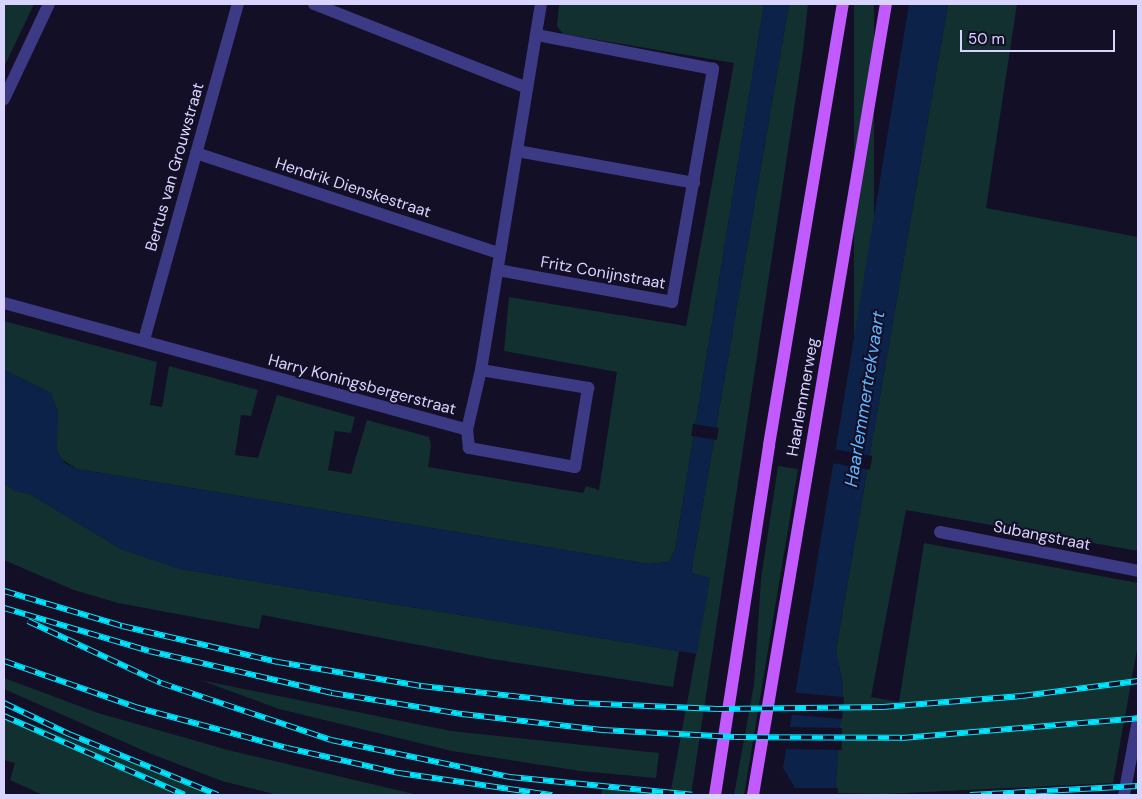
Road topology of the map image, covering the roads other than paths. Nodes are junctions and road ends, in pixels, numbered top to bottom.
1 (49, 4) edge
2 (238, 4) edge
3 (314, 4) edge
4 (542, 4) edge
5 (843, 4) edge
6 (886, 4) edge
7 (536, 35) junction
8 (527, 88) junction
9 (4, 99) edge
10 (517, 152) junction
11 (196, 153) junction
12 (694, 183) junction
13 (499, 253) junction
14 (498, 270) junction
15 (4, 303) edge
16 (144, 340) junction
17 (481, 370) junction
18 (467, 430) junction
19 (940, 532) dead end
20 (1138, 571) edge
21 (1138, 720) edge
22 (715, 795) edge
23 (753, 795) edge
24 (1124, 795) edge

1 - 9 street
2 - 11 street, Bertus van Grouwstraat
3 - 8 street
4 - 7 street
5 - 22 main road, Haarlemmerweg
6 - 23 main road, Haarlemmerweg
7 - 8 street
7 - 12 street, Fritz Conijnstraat
8 - 10 street
10 - 12 street
10 - 13 street
11 - 13 street, Hendrik Dienskestraat
11 - 16 street, Bertus van Grouwstraat
12 - 14 street, Fritz Conijnstraat
13 - 14 street
14 - 17 street
15 - 16 street, Harry Koningsbergerstraat
16 - 18 street, Harry Koningsbergerstraat
17 - 18 street
17 - 18 street, Harry Koningsbergerstraat
19 - 20 street, Subangstraat
21 - 24 street

